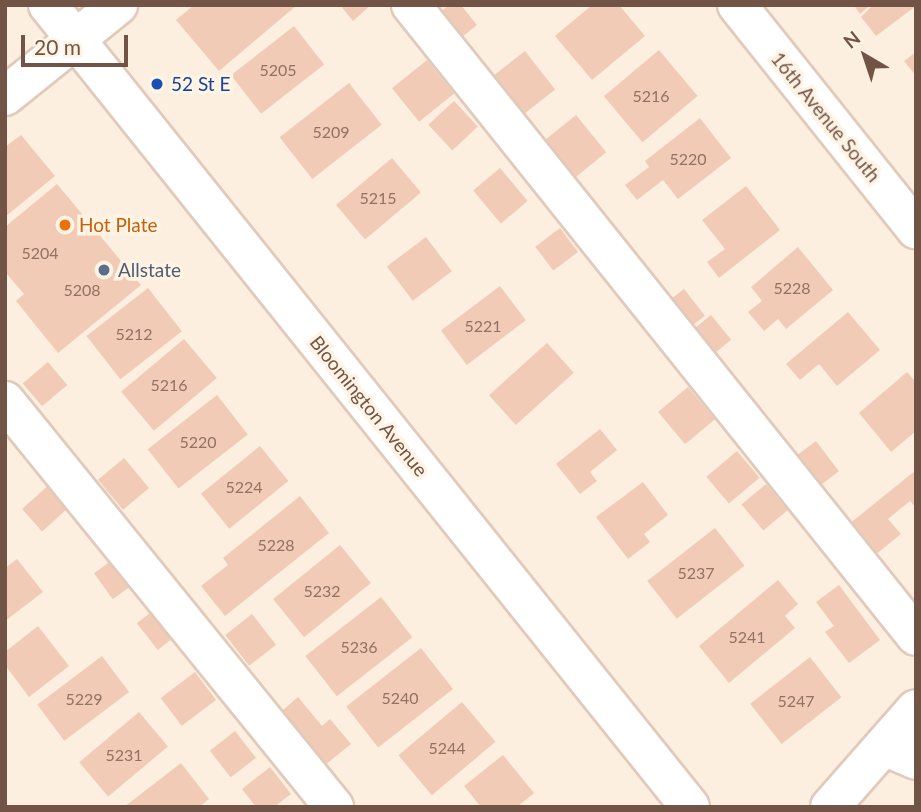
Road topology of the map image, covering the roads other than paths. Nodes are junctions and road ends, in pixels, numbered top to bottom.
1 (48, 5) edge
2 (118, 5) edge
3 (411, 5) edge
4 (737, 5) edge
5 (75, 40) junction
6 (5, 96) edge
7 (916, 229) edge
8 (5, 401) edge
9 (916, 636) edge
10 (916, 709) edge
11 (901, 753) edge
12 (334, 807) edge
13 (690, 807) edge
14 (830, 807) edge

1 - 5 street, Bloomington Avenue
2 - 5 street
3 - 9 street
4 - 7 street, 16th Avenue South
5 - 6 street
5 - 13 street, Bloomington Avenue
8 - 12 street
10 - 11 street
11 - 14 street

